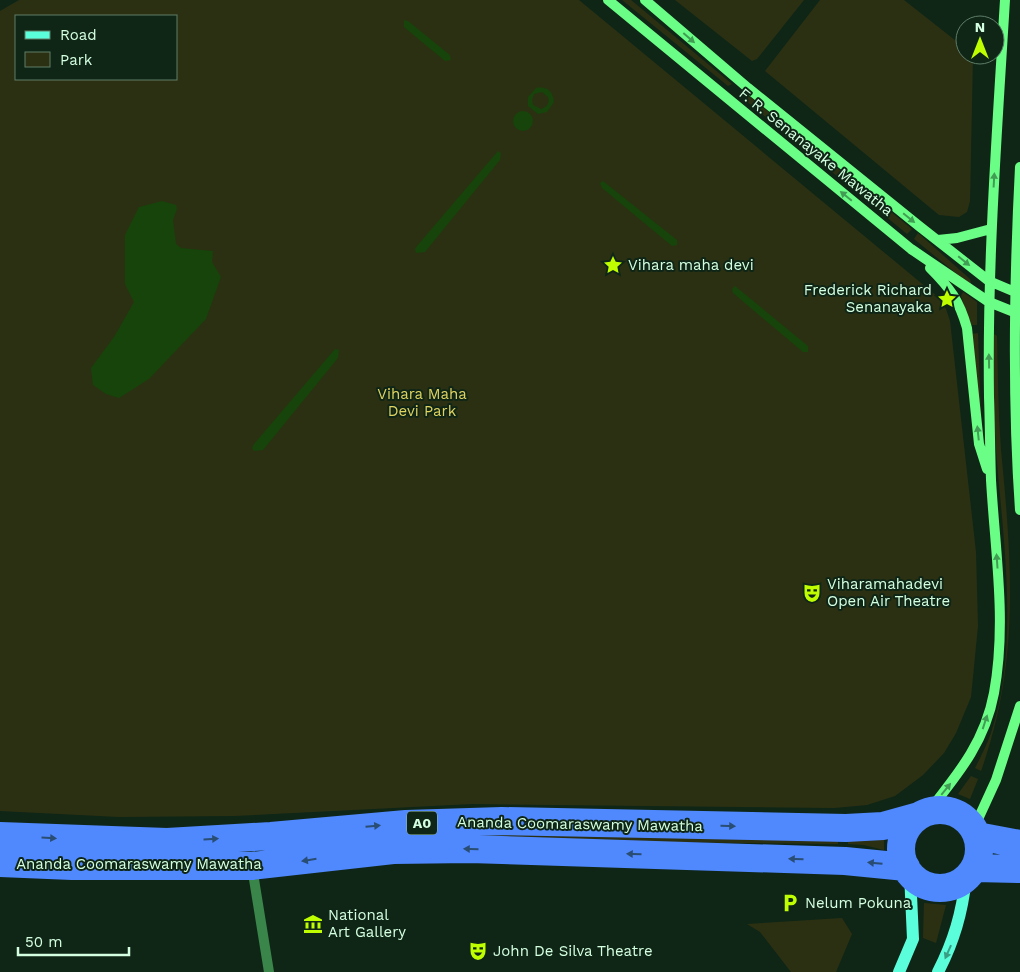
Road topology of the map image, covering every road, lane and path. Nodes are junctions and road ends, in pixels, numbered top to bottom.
1 (608, 0) edge
2 (645, 0) edge
3 (1005, 0) edge
4 (1020, 167) edge
5 (1020, 183) edge
6 (992, 229) junction
7 (938, 240) junction
8 (911, 249) junction
9 (989, 281) junction
10 (1015, 292) junction
11 (989, 302) junction
12 (1014, 312) junction
13 (1017, 404) edge
14 (991, 480) junction
15 (1020, 510) edge
16 (1020, 706) edge
17 (924, 814) junction
18 (976, 832) junction
19 (0, 836) edge
20 (1020, 844) edge
21 (0, 863) edge
22 (252, 866) junction
23 (1020, 869) edge
24 (908, 870) junction
25 (970, 873) junction
26 (270, 972) edge
27 (899, 972) edge
28 (938, 972) edge

8 -> 1 main road, F. R. Senanayake Mawatha
2 -> 7 main road, F. R. Senanayake Mawatha
6 -> 3 main road
4 - 5 main road
5 - 10 main road
6 - 7 main road
6 - 9 main road
7 -> 9 main road, F. R. Senanayake Mawatha
8 - 11 main road, F. R. Senanayake Mawatha
14 -> 8 main road
9 - 10 main road, F. R. Senanayake Mawatha
9 - 11 main road
10 - 12 main road
11 - 12 main road, F. R. Senanayake Mawatha
14 -> 11 main road
12 - 13 main road
13 - 15 main road
17 -> 14 main road
16 - 18 main road
17 - 18 highway, A0
19 -> 17 highway, Ananda Coomaraswamy Mawatha / A0
17 - 24 highway
18 - 20 highway, A0
18 - 25 highway
21 - 22 highway, Ananda Coomaraswamy Mawatha / A0
24 -> 22 highway, Ananda Coomaraswamy Mawatha / A0
22 - 26 street
23 - 25 highway, A0
24 - 25 highway, A0
24 - 27 main road
25 -> 28 main road

